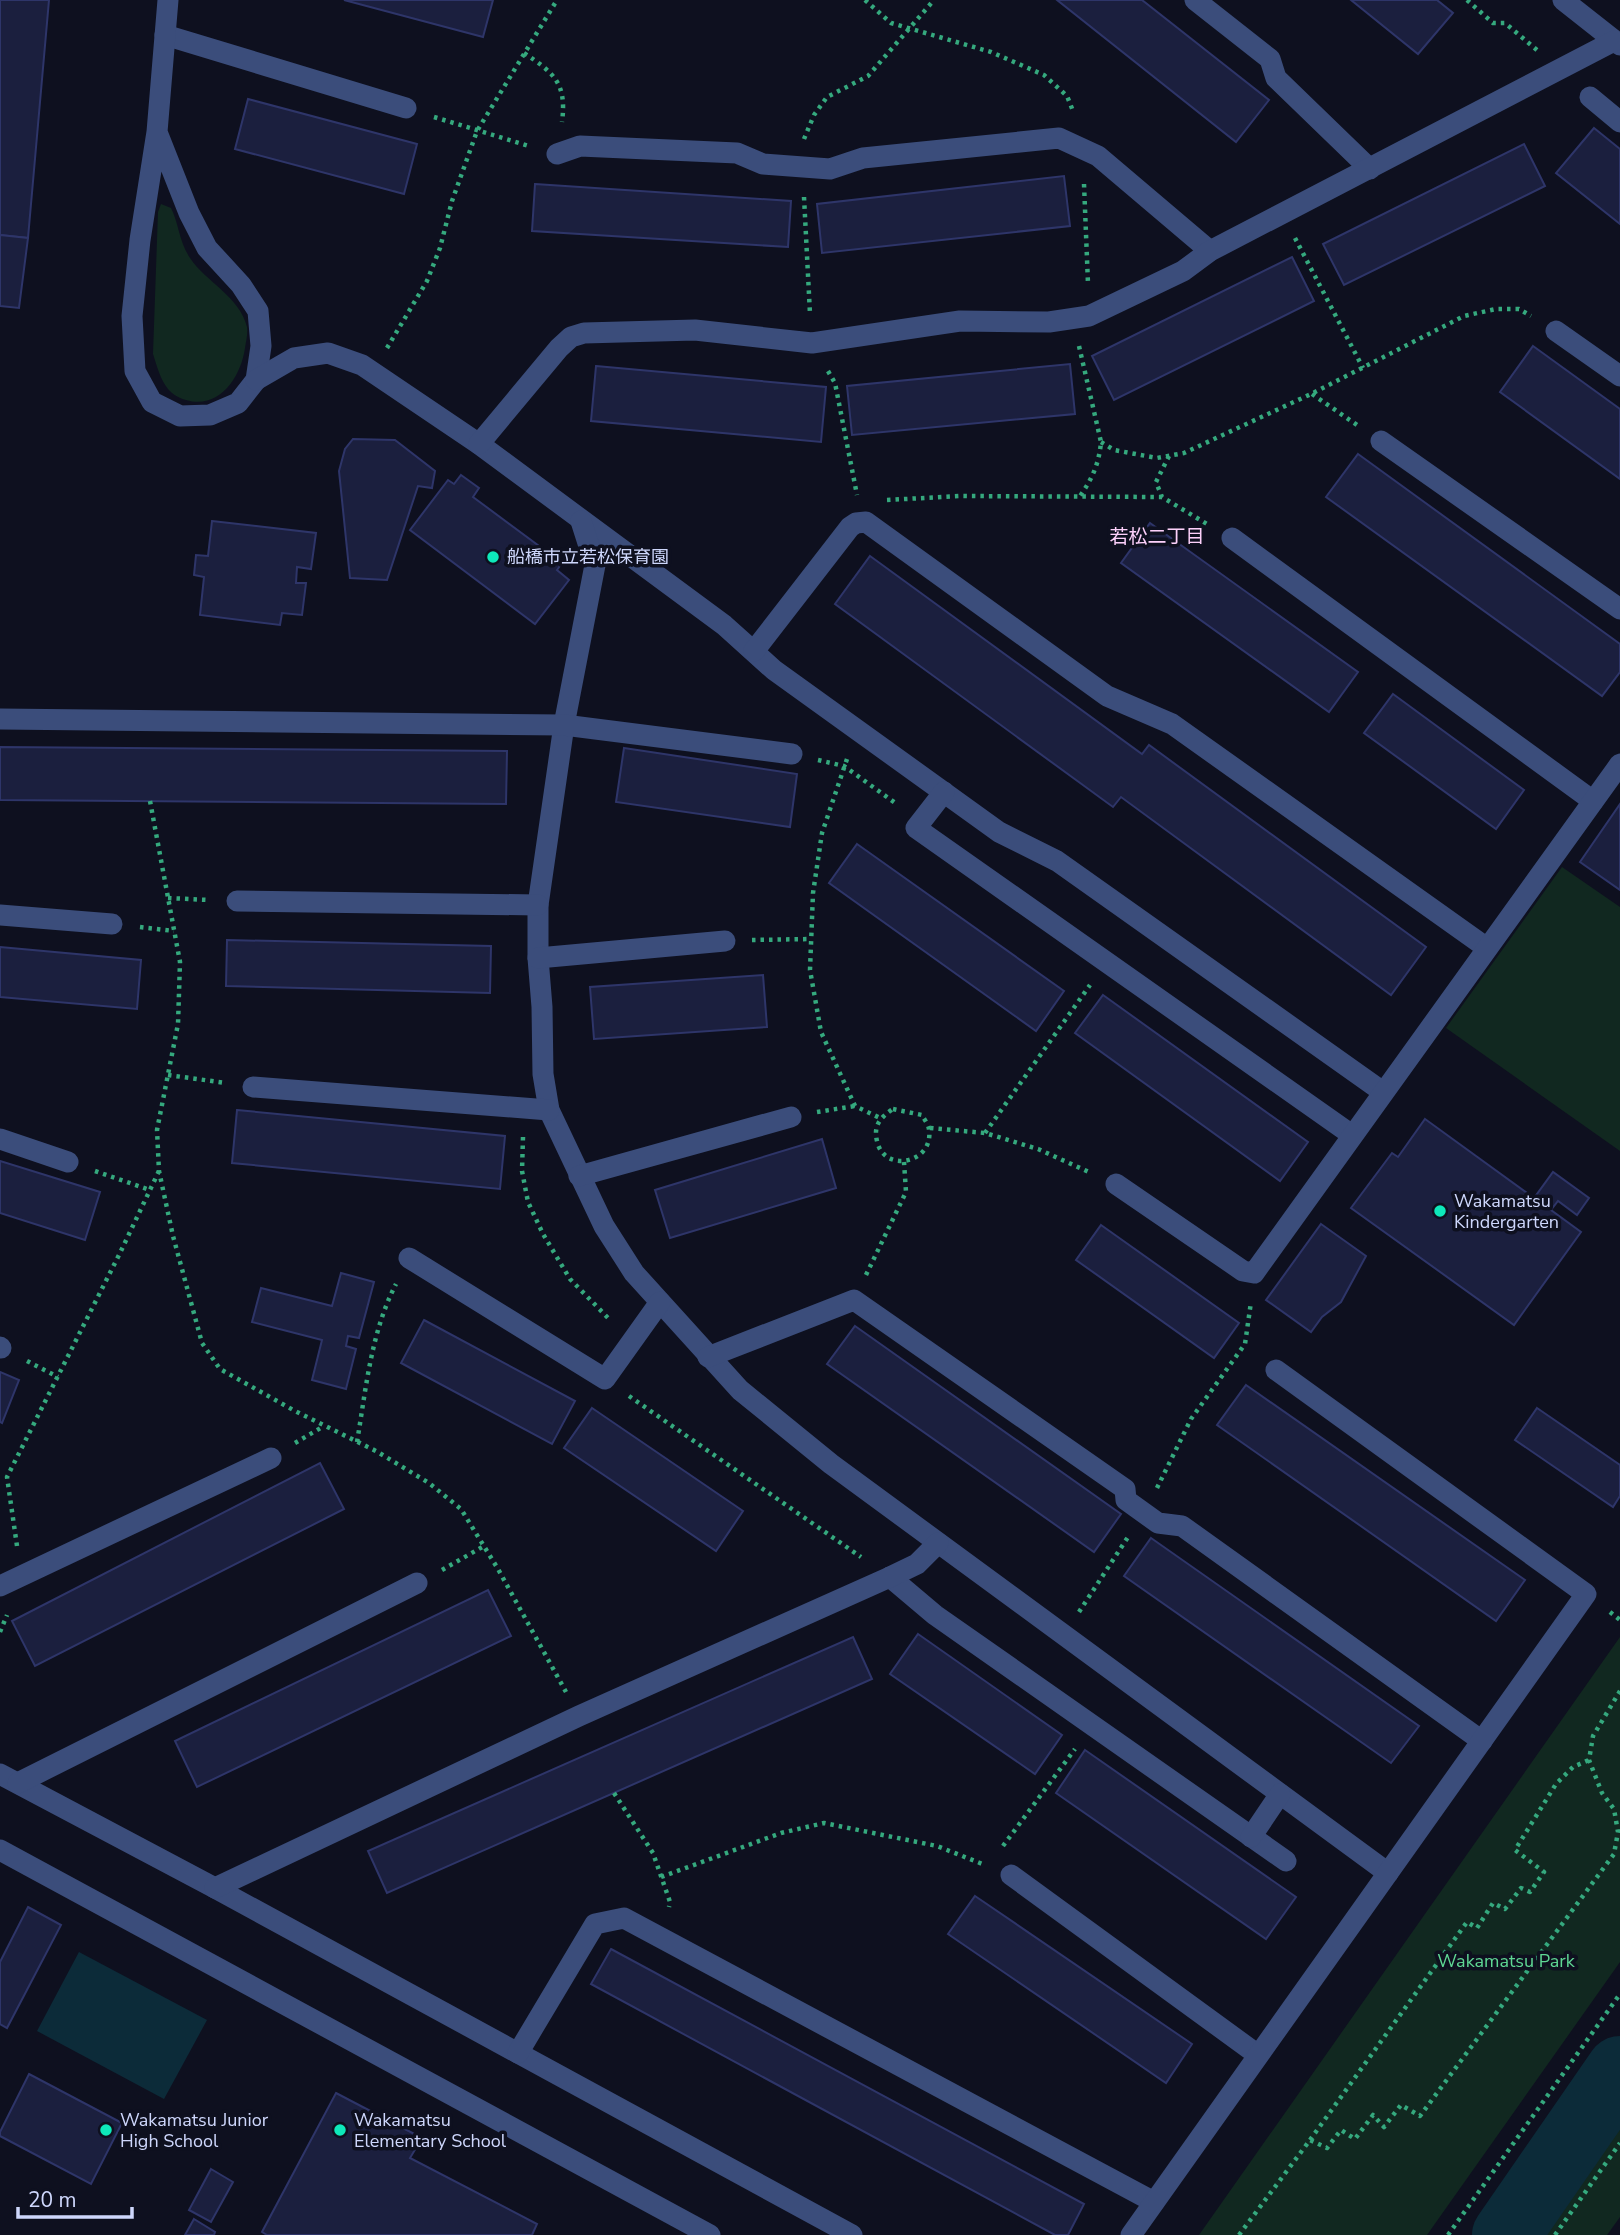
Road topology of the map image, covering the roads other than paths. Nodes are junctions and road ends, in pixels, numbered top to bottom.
1 (168, 0) edge
2 (1195, 0) edge
3 (1563, 0) edge
4 (165, 35) junction
5 (1617, 43) edge
6 (1590, 97) dead end
7 (406, 108) road end
8 (1620, 122) edge
9 (157, 132) junction
10 (557, 154) road end
11 (1370, 169) junction
12 (1210, 251) junction
13 (1556, 331) road end
14 (1620, 376) edge
15 (256, 380) junction
16 (1381, 441) road end
17 (479, 444) junction
18 (580, 521) junction
19 (1232, 538) road end
20 (1620, 609) edge
21 (754, 651) junction
22 (0, 719) edge
23 (564, 725) junction
24 (792, 754) road end
25 (1620, 764) edge
26 (944, 792) junction
27 (1593, 801) junction
28 (237, 901) road end
29 (538, 905) junction
30 (0, 915) edge
31 (112, 924) dead end
32 (725, 941) road end
33 (1487, 948) junction
34 (538, 958) junction
35 (253, 1087) road end
36 (1383, 1092) junction
37 (549, 1110) junction
38 (791, 1117) dead end
39 (1353, 1135) junction
40 (0, 1139) edge
41 (68, 1162) road end
42 (579, 1176) junction
43 (1116, 1184) road end
44 (409, 1258) road end
45 (660, 1301) junction
46 (708, 1357) junction
47 (1276, 1370) dead end
48 (271, 1458) dead end
49 (938, 1543) junction
50 (890, 1577) junction
51 (417, 1583) road end
52 (0, 1586) edge
53 (1482, 1741) junction
54 (9, 1779) edge
55 (1280, 1794) junction
56 (1251, 1837) junction
57 (0, 1850) edge
58 (1286, 1861) dead end
59 (1388, 1873) junction
60 (1011, 1875) road end
61 (215, 1888) junction
62 (517, 2053) junction
63 (1258, 2055) junction
64 (1154, 2203) junction
65 (710, 2235) edge
66 (852, 2235) edge
67 (1131, 2235) edge

1 - 4 street
2 - 11 street
3 - 5 street
4 - 7 street
4 - 9 street
5 - 11 street
6 - 8 street
9 - 15 street
9 - 15 street
10 - 12 street
11 - 12 street
12 - 17 street
13 - 14 street
15 - 17 street
16 - 20 street
17 - 18 street
18 - 21 street
18 - 23 street
19 - 27 street
21 - 26 street
21 - 33 street
22 - 23 street
23 - 24 street
23 - 29 street
25 - 27 street
26 - 36 street
26 - 39 street
27 - 33 street
28 - 29 street
29 - 34 street
30 - 31 street
32 - 34 street
33 - 36 street
34 - 37 street
35 - 37 street
36 - 39 street
37 - 42 street
38 - 42 street
39 - 43 street
40 - 41 street
42 - 45 street
44 - 45 street
45 - 46 street
46 - 49 street
46 - 53 street
47 - 53 street
48 - 52 street
49 - 50 street
49 - 55 street
50 - 56 street
50 - 61 street
51 - 54 street
53 - 59 street
54 - 61 street
55 - 56 street
55 - 59 street
56 - 58 street
57 - 65 street
59 - 63 street
60 - 63 street
61 - 62 street
62 - 64 street
62 - 66 street
63 - 64 street
64 - 67 street

